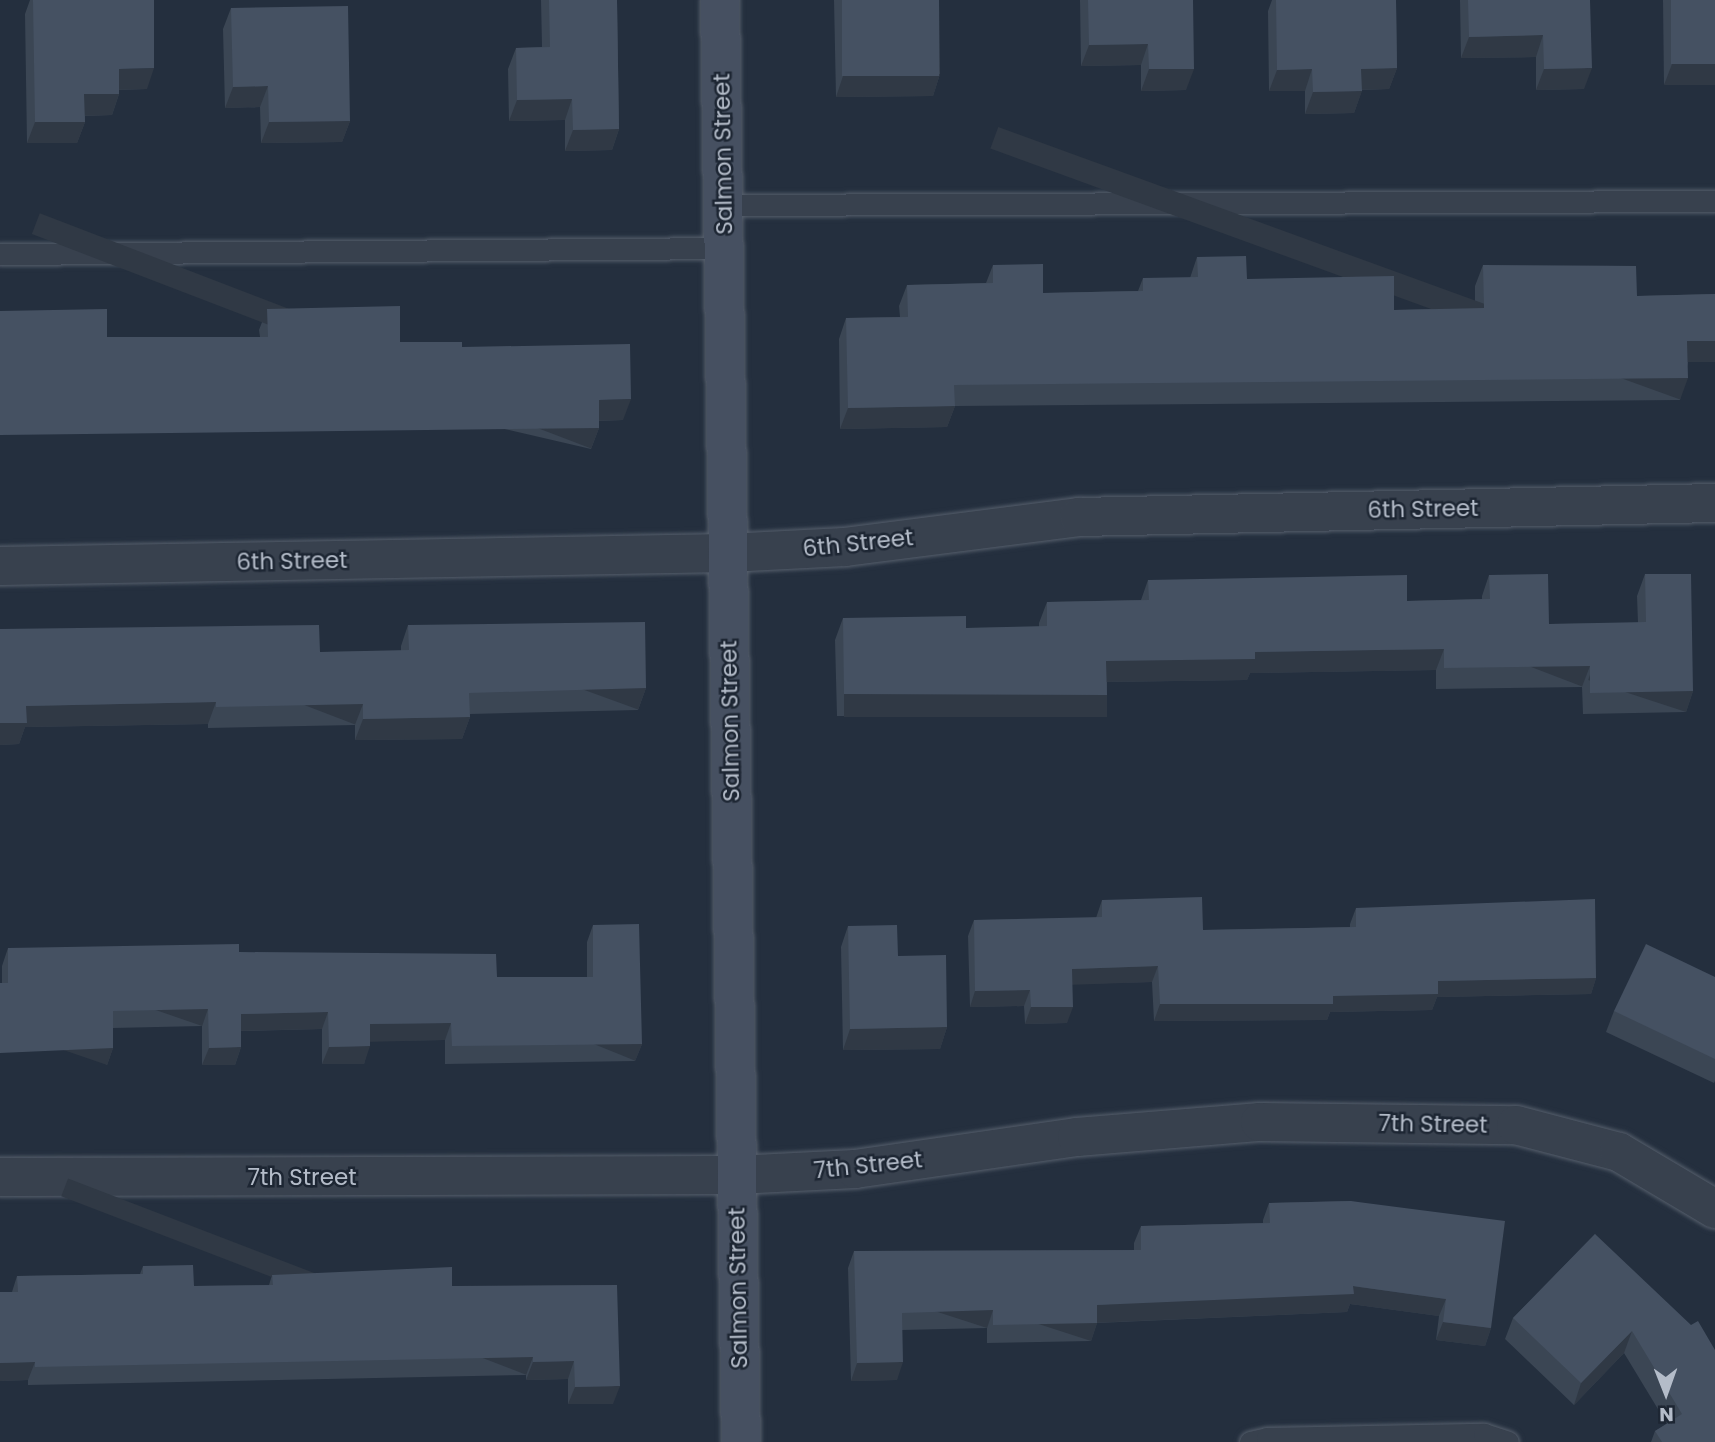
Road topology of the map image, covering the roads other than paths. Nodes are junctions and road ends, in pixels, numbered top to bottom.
1 (720, 0) edge
2 (1715, 201) edge
3 (723, 205) junction
4 (724, 248) junction
5 (0, 254) edge
6 (1715, 503) edge
7 (727, 553) junction
8 (0, 566) edge
9 (736, 1175) junction
10 (0, 1177) edge
11 (1715, 1209) edge
12 (741, 1442) edge
13 (1250, 1442) edge
14 (1508, 1442) edge

1 - 3 street, Salmon Street
2 - 3 lane
3 - 4 street, Salmon Street
4 - 5 lane
4 - 7 street, Salmon Street
6 - 7 street, 6th Street
7 - 8 street, 6th Street
7 - 9 street, Salmon Street
9 - 10 street, 7th Street
9 - 11 street, 7th Street
9 - 12 street, Salmon Street
13 - 14 lane

